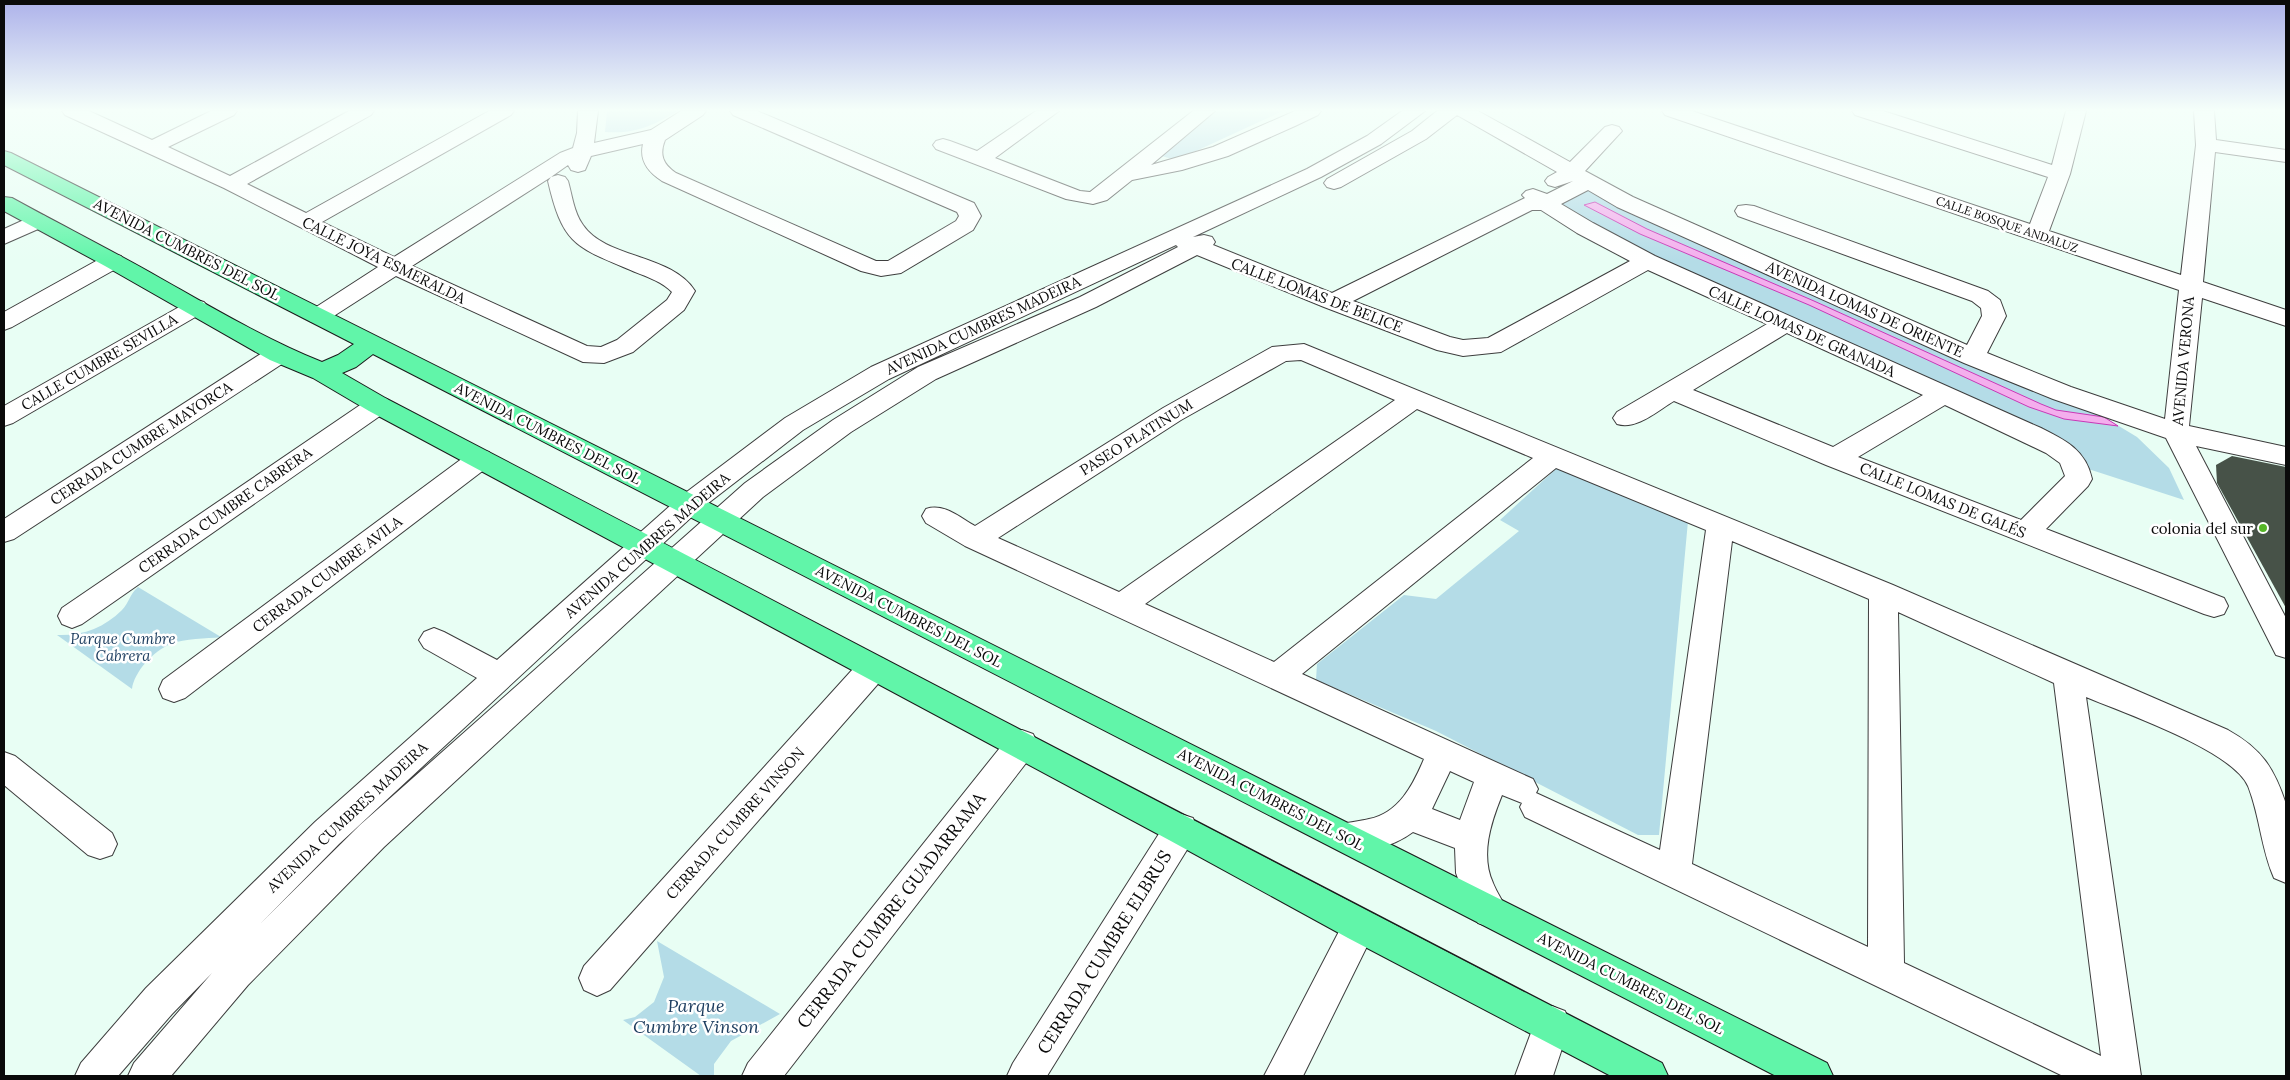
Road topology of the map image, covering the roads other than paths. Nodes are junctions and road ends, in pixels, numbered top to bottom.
1 (13, 161) edge
2 (183, 161) edge
3 (272, 161) edge
4 (414, 161) edge
5 (561, 161) edge
6 (578, 161) edge
7 (653, 161) edge
8 (857, 161) edge
9 (982, 161) edge
10 (1141, 161) edge
11 (1189, 161) edge
12 (1335, 161) edge
13 (1372, 161) edge
14 (1551, 161) edge
15 (1591, 161) edge
16 (1820, 161) edge
17 (2020, 161) edge
18 (2063, 161) edge
19 (2204, 161) edge
20 (2060, 174) junction
21 (1124, 175) junction
22 (1580, 178) junction
23 (558, 181) junction
24 (231, 184) junction
25 (1535, 200) junction
26 (4, 203) edge
27 (1746, 211) dead end
28 (38, 221) junction
29 (306, 222) junction
30 (2037, 234) junction
31 (1174, 236) junction
32 (4, 237) edge
33 (1194, 246) junction
34 (113, 261) junction
35 (1647, 261) junction
36 (403, 271) junction
37 (2190, 286) junction
38 (1332, 302) junction
39 (196, 307) junction
40 (2286, 318) edge
41 (326, 320) junction
42 (4, 322) edge
43 (1786, 323) junction
44 (370, 343) junction
45 (279, 354) junction
46 (1973, 357) junction
47 (322, 372) junction
48 (1674, 391) junction
49 (1944, 394) junction
50 (1415, 398) junction
51 (378, 405) junction
52 (4, 417) edge
53 (1626, 418) dead end
54 (2176, 432) junction
55 (2286, 456) edge
56 (1552, 457) junction
57 (1835, 458) junction
58 (480, 459) junction
59 (689, 504) junction
60 (936, 516) dead end
61 (721, 521) junction
62 (1720, 525) junction
63 (4, 532) edge
64 (2025, 533) junction
65 (975, 539) junction
66 (644, 545) junction
67 (676, 563) junction
68 (1883, 593) junction
69 (1121, 606) junction
70 (2214, 606) dead end
71 (72, 616) dead end
72 (434, 640) dead end
73 (2286, 646) edge
74 (873, 668) junction
75 (499, 676) junction
76 (2068, 676) junction
77 (1277, 677) junction
78 (174, 690) dead end
79 (1022, 744) junction
80 (1442, 752) junction
81 (4, 766) edge
82 (1517, 791) junction
83 (1409, 815) junction
84 (1181, 828) junction
85 (327, 833) junction
86 (1347, 837) junction
87 (1471, 839) junction
88 (100, 844) dead end
89 (352, 855) junction
90 (2286, 868) edge
91 (1674, 873) junction
92 (1490, 911) junction
93 (1360, 926) junction
94 (1886, 973) junction
95 (597, 978) dead end
96 (1552, 1024) junction
97 (94, 1076) edge
98 (148, 1076) edge
99 (761, 1076) edge
100 (1026, 1076) edge
101 (1283, 1076) edge
102 (1534, 1076) edge
103 (1649, 1076) edge
104 (1814, 1076) edge
105 (2104, 1076) edge
106 (2122, 1076) edge

1 - 41 main road, AVENIDA CUMBRES DEL SOL
2 - 24 street, CALLE JOYA ESMERALDA
3 - 24 street
4 - 29 street
5 - 36 street
6 - 23 street
7 - 8 street
9 - 21 street
10 - 21 street
11 - 21 street
12 - 31 street, AVENIDA CUMBRES MADEIRA
13 - 33 street, AVENIDA CUMBRES MADEIRA
14 - 22 street, AVENIDA LOMAS DE ORIENTE
15 - 22 street
16 - 30 street, CALLE BOSQUE ANDALUZ
17 - 20 street
18 - 20 street
19 - 37 street, AVENIDA VERONA
20 - 30 street
22 - 25 street
22 - 46 street, AVENIDA LOMAS DE ORIENTE
23 - 36 street
23 - 36 street, CALLE JOYA ESMERALDA
24 - 29 street, CALLE JOYA ESMERALDA
25 - 35 street, CALLE LOMAS DE GRANADA
25 - 38 street
26 - 28 main road
27 - 46 street
28 - 32 street
28 - 34 main road
29 - 36 street, CALLE JOYA ESMERALDA
30 - 37 street, CALLE BOSQUE ANDALUZ
31 - 33 street, CALLE LOMAS DE BELICE
31 - 59 street, AVENIDA CUMBRES MADEIRA
33 - 38 street, CALLE LOMAS DE BELICE
33 - 61 street, AVENIDA CUMBRES MADEIRA
34 - 39 main road
34 - 42 street
35 - 38 street, CALLE LOMAS DE BELICE
35 - 43 street, CALLE LOMAS DE GRANADA
36 - 41 street
37 - 40 street, CALLE BOSQUE ANDALUZ
37 - 54 street, AVENIDA VERONA
39 - 45 main road
39 - 52 street, CALLE CUMBRE SEVILLA
41 - 44 main road, AVENIDA CUMBRES DEL SOL
43 - 48 street
43 - 49 street, CALLE LOMAS DE GRANADA
44 - 47 main road
44 - 59 main road, AVENIDA CUMBRES DEL SOL
45 - 47 main road
45 - 63 street, CERRADA CUMBRE MAYORCA
46 - 54 street, AVENIDA LOMAS DE ORIENTE
47 - 51 main road
48 - 53 street
48 - 57 street, CALLE LOMAS DE GALÉS
49 - 57 street
49 - 64 street, CALLE LOMAS DE GRANADA
50 - 56 street
50 - 65 street, PASEO PLATINUM
50 - 69 street
51 - 58 main road
51 - 71 street, CERRADA CUMBRE CABRERA
54 - 55 street, AVENIDA LOMAS DE ORIENTE
54 - 73 street, AVENIDA VERONA
56 - 62 street
56 - 77 street
57 - 64 street, CALLE LOMAS DE GALÉS
58 - 66 main road
58 - 78 street, CERRADA CUMBRE AVILA
59 - 61 main road, AVENIDA CUMBRES DEL SOL
59 - 66 street, AVENIDA CUMBRES MADEIRA
60 - 65 street
61 - 67 street, AVENIDA CUMBRES MADEIRA
61 - 86 main road, AVENIDA CUMBRES DEL SOL
62 - 68 street
62 - 91 street
64 - 70 street, CALLE LOMAS DE GALÉS
65 - 69 street
66 - 67 main road
66 - 75 street, AVENIDA CUMBRES MADEIRA
67 - 74 main road
67 - 89 street, AVENIDA CUMBRES MADEIRA
68 - 76 street
68 - 94 street
69 - 77 street
72 - 75 street
74 - 79 main road
74 - 95 street, CERRADA CUMBRE VINSON
75 - 85 street, AVENIDA CUMBRES MADEIRA
76 - 90 street
76 - 106 street
77 - 80 street
79 - 84 main road
79 - 99 street, CERRADA CUMBRE GUADARRAMA
80 - 82 street
80 - 83 street
81 - 88 street
82 - 87 street
82 - 91 street
83 - 86 street
83 - 87 street
84 - 93 main road
84 - 100 street, CERRADA CUMBRE ELBRUS
85 - 89 street
85 - 97 street, AVENIDA CUMBRES MADEIRA
86 - 92 main road, AVENIDA CUMBRES DEL SOL
87 - 92 street
89 - 98 street, AVENIDA CUMBRES MADEIRA
91 - 94 street
92 - 104 main road, AVENIDA CUMBRES DEL SOL
93 - 96 main road
93 - 101 street
94 - 105 street
96 - 102 street
96 - 103 main road

